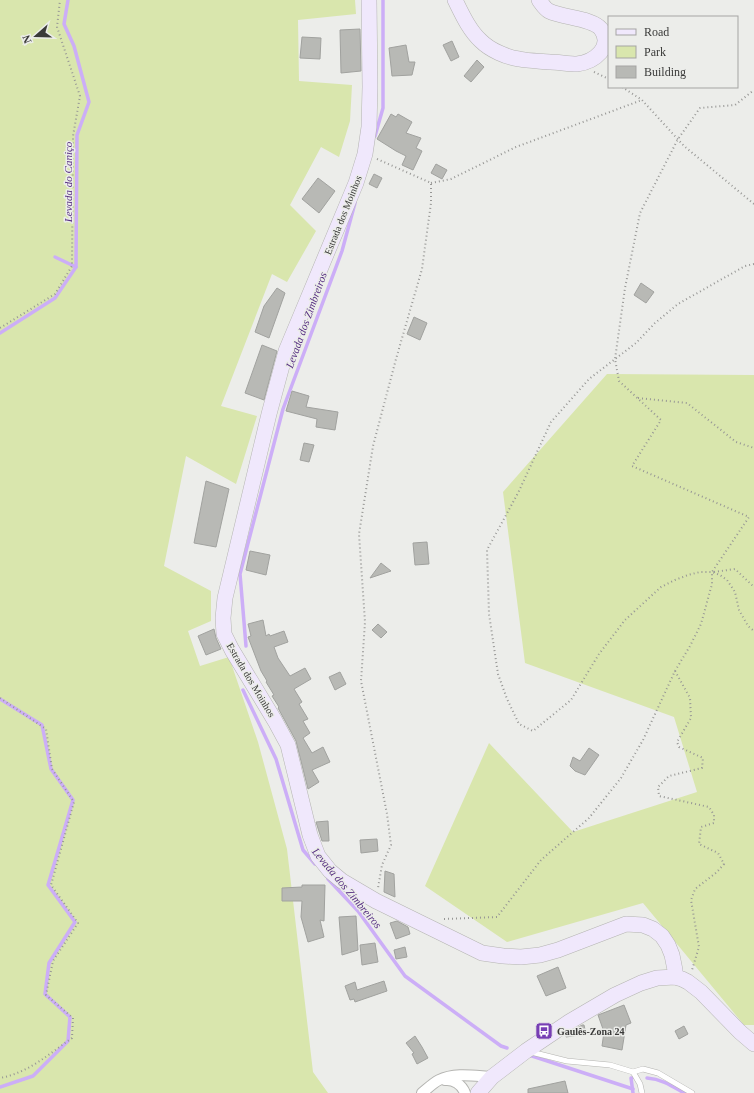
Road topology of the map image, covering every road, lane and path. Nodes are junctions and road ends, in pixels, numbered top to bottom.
1 (60, 0) edge
2 (369, 0) edge
3 (455, 0) edge
4 (539, 0) edge
5 (588, 70) dead end
6 (608, 79) edge
7 (624, 88) edge
8 (754, 90) edge
9 (642, 100) junction
10 (678, 139) junction
11 (365, 154) junction
12 (431, 183) junction
13 (754, 204) edge
14 (754, 264) edge
15 (0, 328) edge
16 (615, 359) junction
17 (637, 398) junction
18 (754, 448) edge
19 (712, 572) junction
20 (754, 587) edge
21 (754, 631) edge
22 (675, 671) junction
23 (0, 698) edge
24 (376, 901) junction
25 (444, 919) dead end
26 (682, 980) junction
27 (754, 1044) edge
28 (526, 1051) junction
29 (634, 1072) junction
30 (492, 1077) junction
31 (0, 1078) edge
32 (439, 1080) junction
33 (422, 1093) edge
34 (465, 1093) edge
35 (478, 1093) edge
36 (642, 1093) edge
37 (692, 1093) edge

1 - 15 path
2 - 11 street, Estrada dos Moinhos
3 - 4 street
5 - 6 path
7 - 9 path
8 - 10 path
9 - 10 path
9 - 12 path
10 - 13 path
10 - 16 path
11 - 12 path
11 - 24 street, Estrada dos Moinhos
12 - 24 path
14 - 16 path
16 - 17 path
16 - 19 path
17 - 18 path
17 - 19 path
19 - 20 path
19 - 21 path
19 - 22 path
22 - 25 path
22 - 26 path
23 - 31 path
24 - 26 street, Estrada dos Moinhos
26 - 27 street
26 - 28 street
28 - 29 lane
28 - 30 street
29 - 36 lane
29 - 37 lane
30 - 32 street
30 - 35 street
32 - 33 street
32 - 34 street

